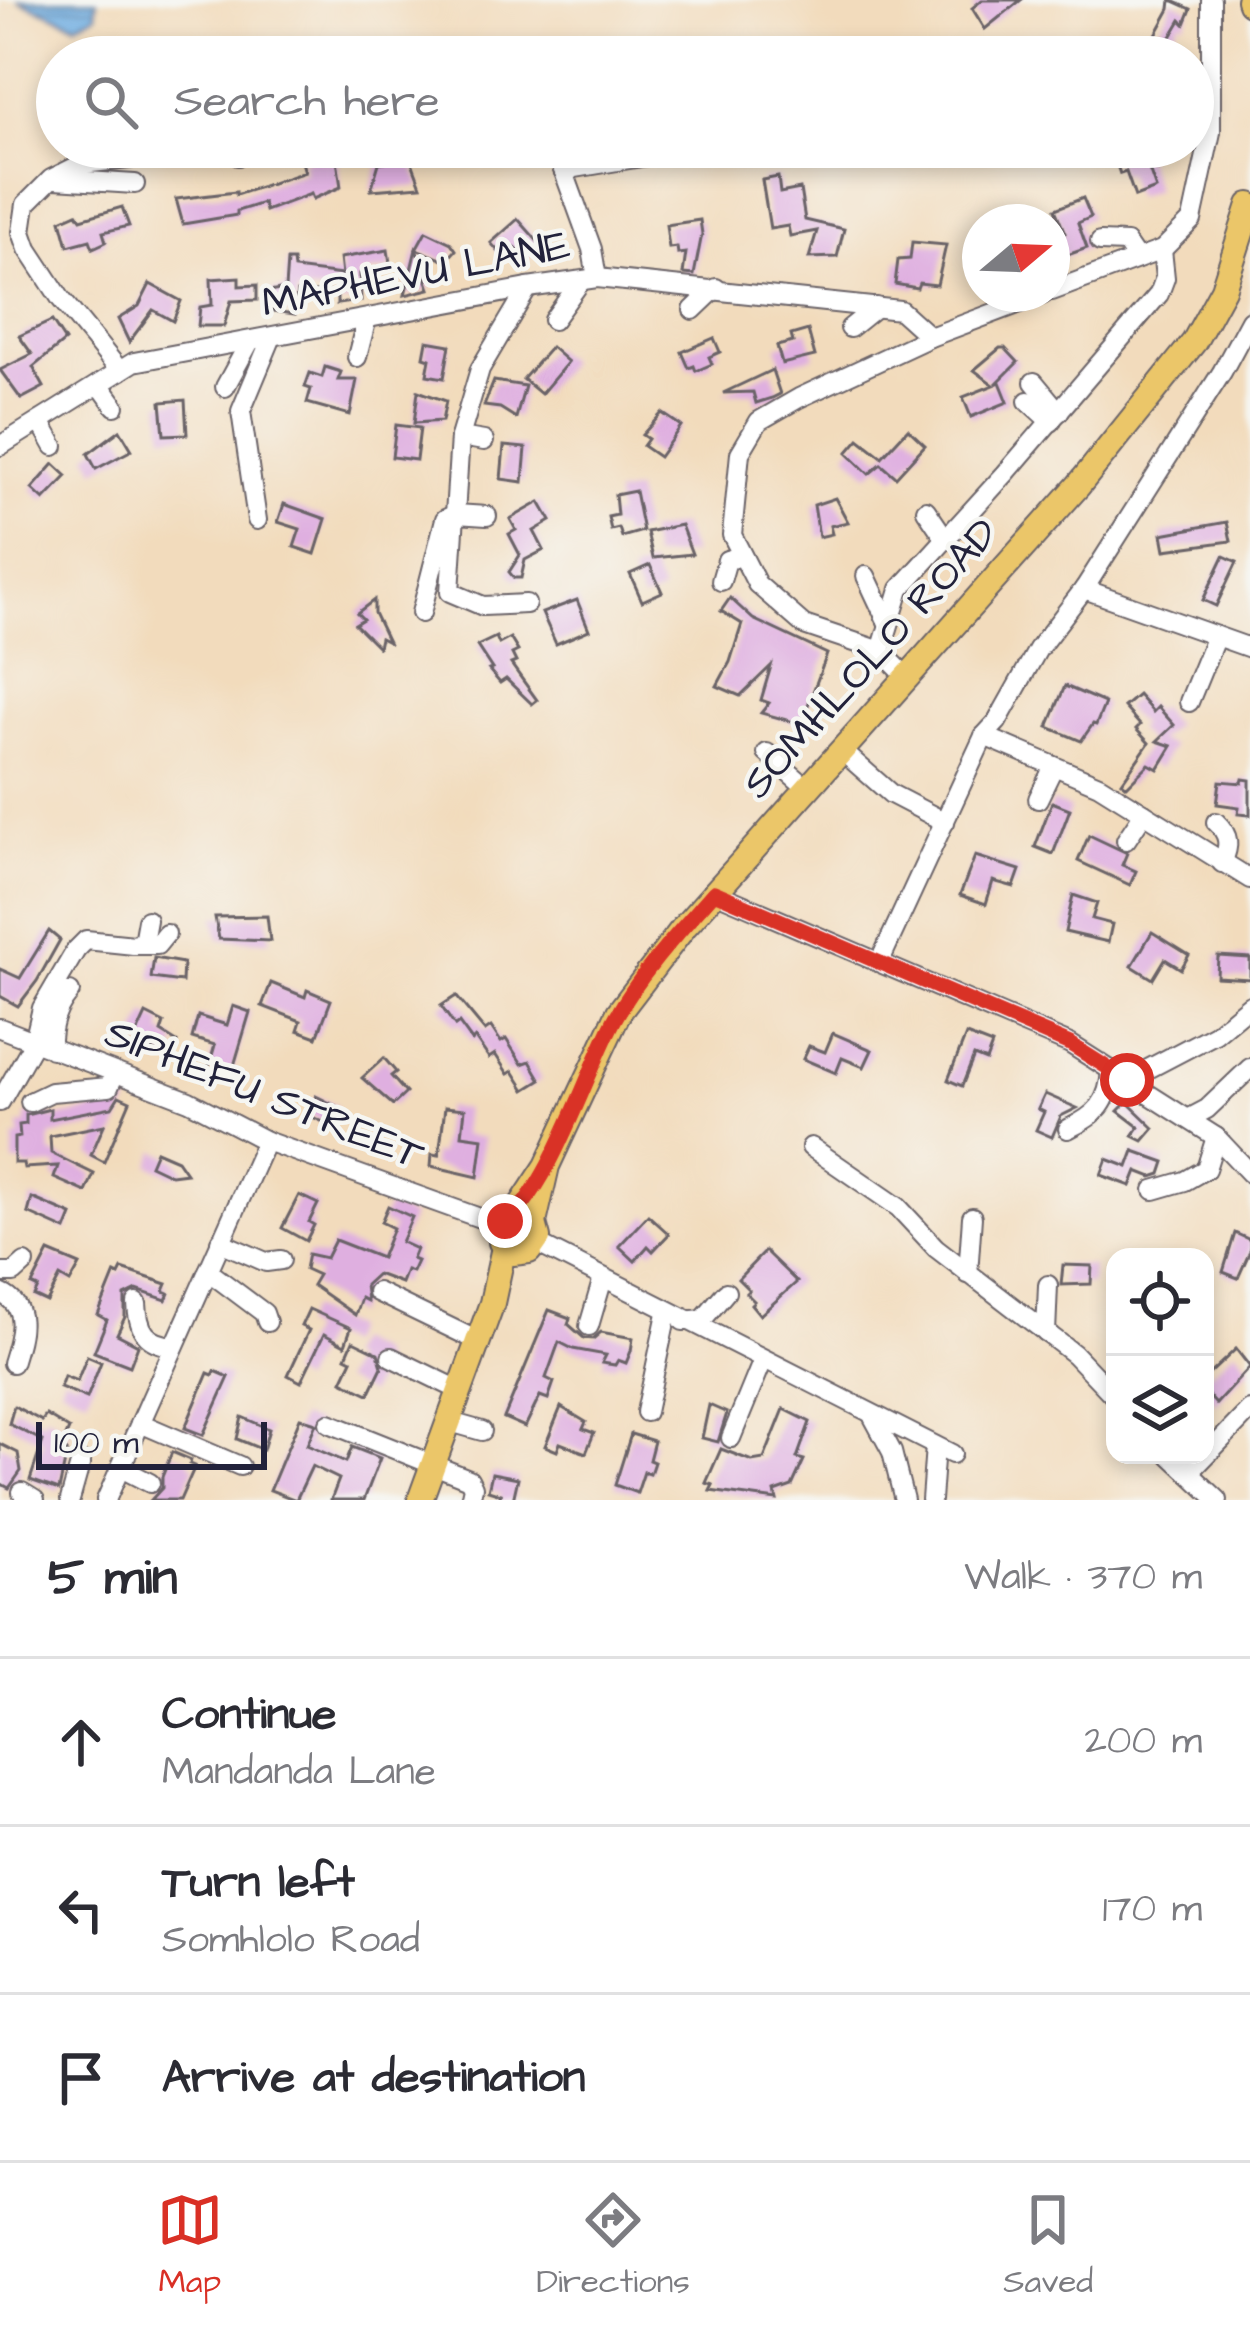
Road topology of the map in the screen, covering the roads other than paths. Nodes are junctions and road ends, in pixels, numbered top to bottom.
1 (1211, 0) edge
2 (1209, 36) edge
3 (73, 168) edge
4 (575, 168) edge
5 (1198, 168) edge
6 (563, 170) joint
7 (50, 179) junction
8 (135, 184) dead end
9 (1250, 205) edge
10 (1100, 242) dead end
11 (1162, 250) junction
12 (1137, 259) junction
13 (589, 279) junction
14 (1070, 281) edge
15 (528, 288) junction
16 (716, 288) junction
17 (876, 307) junction
18 (693, 310) dead end
19 (991, 312) edge
20 (251, 318) dead end
21 (553, 320) dead end
22 (1250, 320) edge
23 (366, 322) junction
24 (850, 328) dead end
25 (930, 337) junction
26 (259, 341) junction
27 (357, 357) dead end
28 (129, 360) junction
29 (99, 384) junction
30 (225, 387) dead end
31 (1031, 391) dead end
32 (115, 406) dead end
33 (1055, 417) junction
34 (40, 421) junction
35 (460, 437) junction
36 (484, 441) dead end
37 (0, 446) edge
38 (54, 446) dead end
39 (926, 510) dead end
40 (456, 514) junction
41 (487, 516) dead end
42 (257, 520) dead end
43 (945, 538) junction
44 (742, 556) junction
45 (866, 576) dead end
46 (721, 581) dead end
47 (1084, 590) junction
48 (450, 592) junction
49 (526, 604) dead end
50 (421, 613) dead end
51 (460, 619) dead end
52 (888, 623) junction
53 (1216, 636) junction
54 (1250, 648) edge
55 (881, 651) junction
56 (907, 677) junction
57 (1189, 702) dead end
58 (984, 736) junction
59 (841, 751) junction
60 (767, 753) dead end
61 (1054, 766) junction
62 (807, 788) junction
63 (1038, 799) dead end
64 (1144, 813) junction
65 (945, 822) junction
66 (1216, 822) dead end
67 (1126, 840) dead end
68 (1222, 863) junction
69 (1250, 879) edge
70 (714, 892) junction
71 (147, 920) dead end
72 (166, 934) dead end
73 (134, 945) junction
74 (880, 961) junction
75 (70, 992) dead end
76 (1019, 996) dead end
77 (1250, 1006) edge
78 (1010, 1018) junction
79 (0, 1028) edge
80 (42, 1045) junction
81 (1250, 1068) edge
82 (115, 1072) junction
83 (8, 1075) edge
84 (1119, 1075) junction
85 (0, 1102) edge
86 (30, 1102) dead end
87 (1188, 1119) junction
88 (1068, 1130) dead end
89 (1216, 1137) junction
90 (266, 1141) junction
91 (811, 1147) dead end
92 (1250, 1173) edge
93 (1154, 1190) dead end
94 (972, 1217) dead end
95 (519, 1235) junction
96 (220, 1243) junction
97 (281, 1260) dead end
98 (25, 1263) dead end
99 (208, 1270) junction
100 (0, 1273) edge
101 (968, 1274) junction
102 (603, 1278) junction
103 (1048, 1285) dead end
104 (377, 1292) dead end
105 (726, 1292) dead end
106 (0, 1293) edge
107 (137, 1303) dead end
108 (675, 1317) junction
109 (267, 1322) dead end
110 (589, 1326) dead end
111 (1046, 1333) junction
112 (478, 1341) junction
113 (175, 1346) junction
114 (392, 1357) dead end
115 (763, 1360) junction
116 (12, 1363) dead end
117 (1106, 1388) edge
118 (460, 1391) junction
119 (1250, 1410) edge
120 (646, 1412) dead end
121 (874, 1417) junction
122 (450, 1422) junction
123 (329, 1423) dead end
124 (140, 1424) junction
125 (482, 1432) dead end
126 (731, 1438) dead end
127 (81, 1461) dead end
128 (1180, 1464) edge
129 (240, 1466) dead end
130 (434, 1466) junction
131 (121, 1468) junction
132 (1189, 1473) junction
133 (150, 1483) dead end
134 (70, 1500) edge
135 (106, 1500) edge
136 (420, 1500) edge
137 (470, 1500) edge
138 (904, 1500) edge
139 (931, 1500) edge
140 (1218, 1500) edge

1 - 2 street
3 - 7 street
4 - 6 street
5 - 11 street
6 - 13 street
7 - 8 street
7 - 28 street
9 - 56 main road, SOMHLOLO ROAD
10 - 12 street
11 - 12 street
11 - 33 street
12 - 14 street
13 - 15 street, MAPHEVU LANE
13 - 16 street, MAPHEVU LANE
13 - 21 street
15 - 23 street, MAPHEVU LANE
15 - 35 street
16 - 17 street, MAPHEVU LANE
16 - 18 street
17 - 24 street
17 - 25 street, MAPHEVU LANE
19 - 25 street
20 - 26 street
22 - 47 street
23 - 26 street, MAPHEVU LANE
23 - 27 street
25 - 44 street
26 - 28 street, MAPHEVU LANE
26 - 30 street
26 - 42 street
28 - 29 street, MAPHEVU LANE
29 - 32 street
29 - 34 street, MAPHEVU LANE
31 - 33 street
33 - 43 street
34 - 37 street, MAPHEVU LANE
34 - 38 street
35 - 36 street
35 - 40 street
39 - 43 street
40 - 41 street
40 - 48 street
40 - 50 street
43 - 52 street
44 - 46 street
44 - 55 street
45 - 52 street
47 - 53 street
47 - 58 street
48 - 49 street
48 - 51 street
52 - 55 street
53 - 54 street
53 - 57 street
55 - 56 street
56 - 59 main road, SOMHLOLO ROAD
58 - 61 street
58 - 65 street
59 - 62 main road, SOMHLOLO ROAD
59 - 65 street
60 - 62 street
61 - 63 street
61 - 64 street
62 - 70 main road, SOMHLOLO ROAD
64 - 67 street
64 - 68 street
65 - 74 street
66 - 68 street
68 - 69 street
70 - 74 street
70 - 95 main road, SOMHLOLO ROAD
71 - 73 street
72 - 73 street
73 - 80 street
74 - 78 street
75 - 80 street
76 - 78 street
77 - 84 street
78 - 84 street
79 - 80 street, SIPHEFU STREET
80 - 82 street, SIPHEFU STREET
80 - 83 street
81 - 87 street
82 - 86 street
82 - 90 street, SIPHEFU STREET
83 - 85 street
84 - 87 street
84 - 88 street
87 - 89 street
89 - 92 street
89 - 93 street
90 - 95 street, SIPHEFU STREET
90 - 96 street
91 - 101 street
94 - 101 street
95 - 102 street, SIPHEFU STREET
95 - 112 main road, SOMHLOLO ROAD
96 - 97 street
96 - 99 street
98 - 100 street
99 - 109 street
99 - 113 street
101 - 111 street
102 - 108 street, SIPHEFU STREET
102 - 110 street
103 - 111 street
104 - 112 street
105 - 108 street
106 - 116 street
107 - 113 street
108 - 115 street, SIPHEFU STREET
108 - 120 street
111 - 117 street
112 - 118 main road, SOMHLOLO ROAD
113 - 124 street
114 - 118 street
115 - 121 street, SIPHEFU STREET
115 - 126 street
118 - 122 main road, SOMHLOLO ROAD
119 - 132 street
121 - 138 street
121 - 139 street, SIPHEFU STREET
122 - 125 street
122 - 130 main road, SOMHLOLO ROAD
123 - 130 street
124 - 129 street
124 - 131 street
127 - 134 street
128 - 132 street
130 - 136 main road, SOMHLOLO ROAD
130 - 137 street
131 - 133 street
131 - 135 street
132 - 140 street

